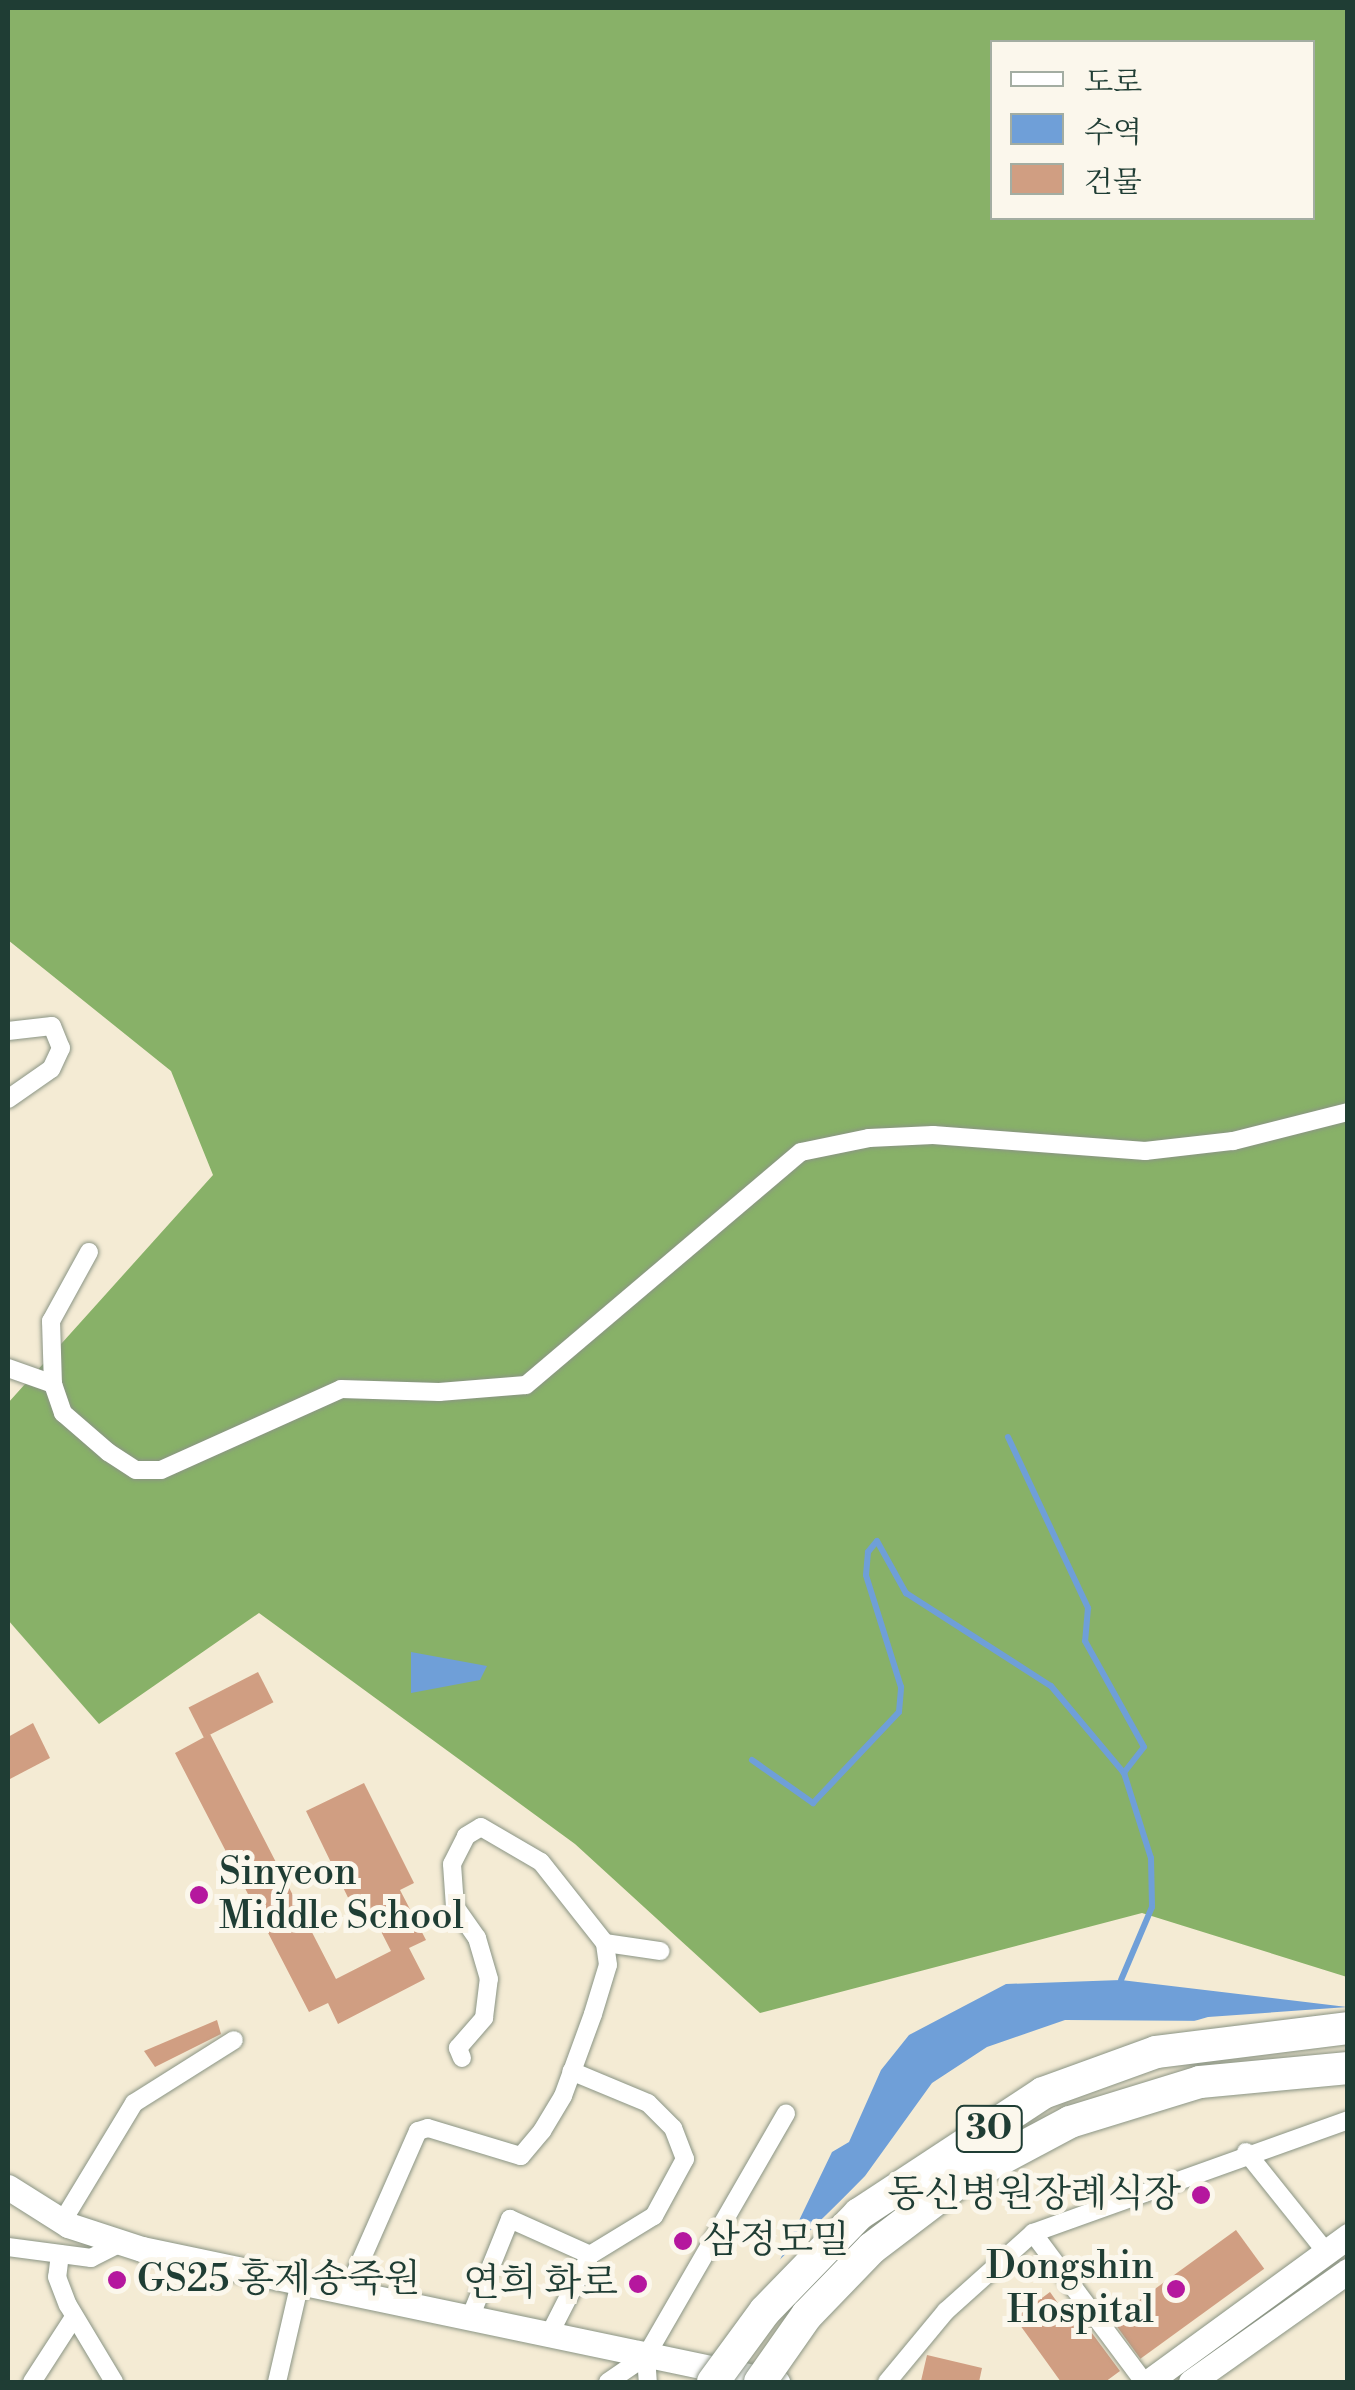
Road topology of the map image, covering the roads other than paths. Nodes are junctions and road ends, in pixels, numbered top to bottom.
1 (8, 1030) edge
2 (8, 1099) edge
3 (1348, 1112) edge
4 (89, 1252) dead end
5 (8, 1368) edge
6 (53, 1384) junction
7 (605, 1943) junction
8 (660, 1951) dead end
9 (1348, 2028) edge
10 (234, 2040) dead end
11 (462, 2058) dead end
12 (1348, 2068) edge
13 (571, 2070) junction
14 (786, 2114) dead end
15 (1348, 2120) edge
16 (1246, 2152) junction
17 (8, 2188) edge
18 (62, 2222) junction
19 (1032, 2232) junction
20 (1348, 2236) edge
21 (122, 2242) junction
22 (8, 2246) edge
23 (1326, 2252) junction
24 (60, 2254) junction
25 (590, 2255) junction
26 (1348, 2271) edge
27 (300, 2282) junction
28 (347, 2292) junction
29 (74, 2317) junction
30 (470, 2318) junction
31 (549, 2335) junction
32 (646, 2356) junction
33 (705, 2374) edge
34 (32, 2382) edge
35 (114, 2382) edge
36 (277, 2382) edge
37 (608, 2382) edge
38 (648, 2382) edge
39 (760, 2382) edge
40 (777, 2382) edge
41 (887, 2382) edge
42 (1146, 2382) edge
43 (1191, 2382) edge

1 - 2 street
3 - 6 street
4 - 6 street
5 - 6 street
7 - 8 street
7 - 11 street
7 - 13 street
9 - 33 highway, 30, bridge
10 - 18 street
12 - 39 highway, 30, bridge
13 - 25 street
13 - 28 street
14 - 32 street
15 - 16 street
16 - 19 street
16 - 23 street
17 - 18 main road
18 - 21 main road
19 - 41 street
19 - 42 street
20 - 23 main road
21 - 24 street
21 - 27 main road
22 - 24 street
23 - 42 main road
24 - 29 street
25 - 30 street
25 - 31 street
26 - 43 main road
27 - 28 main road
27 - 36 street
28 - 30 main road
29 - 34 street
29 - 35 street
30 - 31 main road
31 - 32 main road
32 - 33 main road
32 - 37 street
32 - 38 street
33 - 40 main road, bridge

